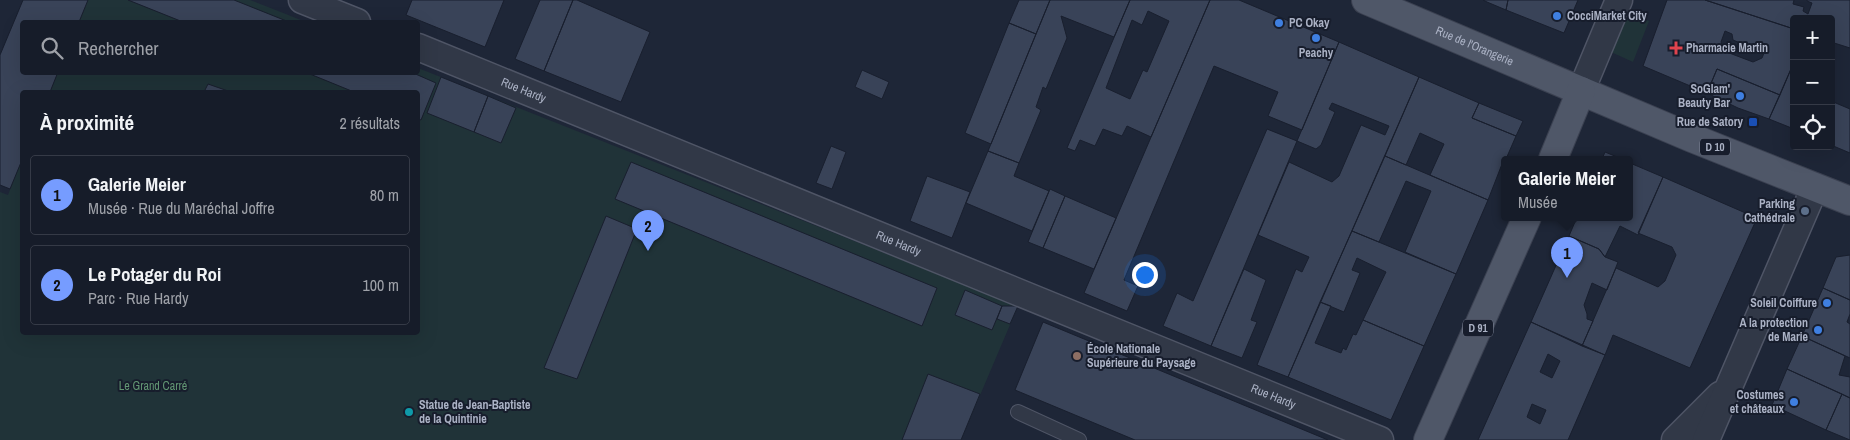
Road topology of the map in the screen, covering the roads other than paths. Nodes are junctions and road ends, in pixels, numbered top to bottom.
1 (302, 0) edge
2 (1366, 0) edge
3 (1619, 0) edge
4 (352, 20) edge
5 (420, 48) edge
6 (1581, 91) junction
7 (1554, 156) edge
8 (1815, 187) junction
9 (1850, 201) edge
10 (1525, 221) edge
11 (1730, 386) junction
12 (1018, 412) dead end
13 (1079, 440) edge
14 (1380, 440) edge
15 (1428, 440) edge
16 (1676, 440) edge
17 (1706, 440) edge
18 (1726, 440) edge

1 - 4 street
2 - 6 main road, Rue de l'Orangerie / D 10
3 - 6 street
5 - 14 street, Rue Hardy
6 - 7 main road
6 - 8 main road, D 10
8 - 9 main road, D 10
8 - 11 street
10 - 15 main road, D 91
11 - 16 street
11 - 17 street
11 - 18 street
12 - 13 lane

